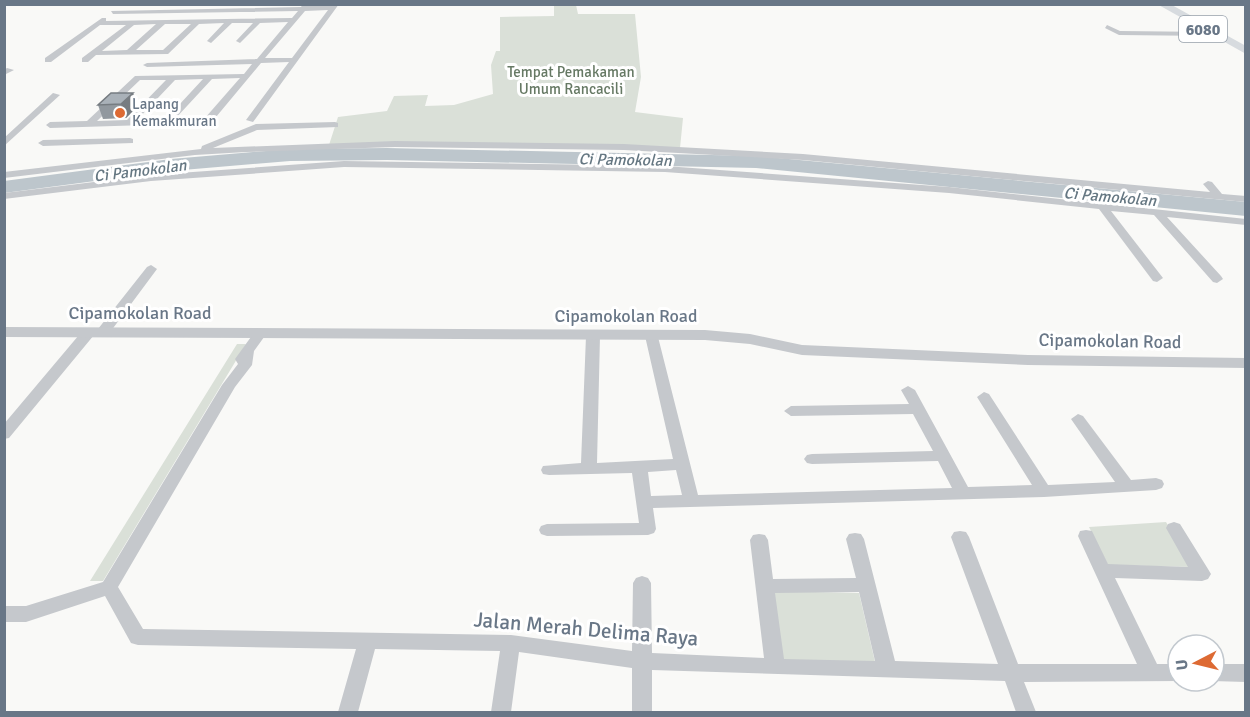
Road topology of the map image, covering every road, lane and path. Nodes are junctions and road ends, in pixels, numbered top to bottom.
1 (122, 4) edge
2 (1162, 4) edge
3 (335, 6) edge
4 (305, 7) edge
5 (113, 12) junction
6 (260, 20) junction
7 (293, 20) junction
8 (198, 21) junction
9 (230, 21) junction
10 (163, 22) junction
11 (98, 23) junction
12 (132, 23) junction
13 (1107, 27) dead end
14 (1119, 33) junction
15 (1211, 34) junction
16 (1125, 38) dead end
17 (210, 41) dead end
18 (240, 41) dead end
19 (1245, 44) edge
20 (1233, 45) junction
21 (1245, 51) edge
22 (94, 53) junction
23 (128, 53) junction
24 (48, 60) dead end
25 (86, 60) dead end
26 (293, 60) junction
27 (256, 62) junction
28 (147, 65) dead end
29 (244, 76) junction
30 (173, 77) junction
31 (209, 77) junction
32 (56, 95) dead end
33 (150, 101) junction
34 (113, 102) junction
35 (250, 120) dead end
36 (168, 122) junction
37 (129, 123) junction
38 (147, 123) junction
39 (89, 124) junction
40 (334, 124) dead end
41 (50, 125) dead end
42 (130, 141) junction
43 (4, 143) edge
44 (43, 143) dead end
45 (195, 152) junction
46 (120, 158) junction
47 (4, 176) edge
48 (1208, 184) dead end
49 (4, 196) edge
50 (1220, 198) junction
51 (1245, 199) edge
52 (1103, 207) junction
53 (1158, 213) junction
54 (1245, 222) edge
55 (151, 269) dead end
56 (1156, 278) dead end
57 (1217, 279) dead end
58 (4, 332) edge
59 (96, 332) junction
60 (261, 333) junction
61 (593, 340) junction
62 (653, 341) junction
63 (1245, 363) edge
64 (908, 390) dead end
65 (984, 398) dead end
66 (918, 409) junction
67 (791, 411) dead end
68 (1078, 419) dead end
69 (4, 434) edge
70 (943, 456) junction
71 (812, 459) dead end
72 (682, 464) junction
73 (639, 467) junction
74 (589, 468) junction
75 (549, 470) dead end
76 (1156, 484) dead end
77 (1127, 486) junction
78 (1044, 491) junction
79 (963, 493) junction
80 (692, 501) junction
81 (644, 502) junction
82 (1174, 528) dead end
83 (547, 530) dead end
84 (1086, 536) dead end
85 (960, 537) dead end
86 (855, 539) dead end
87 (759, 540) dead end
88 (1102, 571) junction
89 (642, 583) dead end
90 (866, 585) junction
91 (765, 586) junction
92 (109, 587) junction
93 (4, 614) edge
94 (368, 642) junction
95 (511, 643) junction
96 (643, 661) junction
97 (775, 667) junction
98 (887, 670) junction
99 (1012, 673) junction
100 (1151, 673) junction
101 (1166, 673) edge
102 (1226, 673) edge
103 (1245, 673) edge
104 (348, 712) edge
105 (501, 712) edge
106 (642, 712) edge
107 (1026, 712) edge

1 - 5 street
2 - 15 main road, 6080
3 - 4 street
3 - 26 street
4 - 5 street
4 - 7 street
5 - 11 street
6 - 7 street
6 - 9 street
6 - 18 street
7 - 27 street
8 - 9 street
8 - 10 street
8 - 23 street
9 - 17 street
10 - 12 street
10 - 23 street
11 - 12 street
11 - 24 street
12 - 22 street
13 - 14 street
14 - 15 street
14 - 16 street
15 - 20 main road, 6080
19 - 20 street
20 - 21 main road, 6080
22 - 23 street
22 - 25 street
26 - 27 street
26 - 35 street
27 - 28 street
27 - 29 street
29 - 31 street
29 - 36 street
30 - 31 street
30 - 33 street
30 - 34 street
31 - 36 street
32 - 43 street
33 - 34 street
33 - 37 street
34 - 39 street
36 - 38 street
37 - 38 street
37 - 39 street
38 - 42 street
39 - 41 street
40 - 45 street
42 - 44 street
42 - 46 street
45 - 46 street
45 - 50 street
46 - 47 street
48 - 50 street
49 - 52 street
50 - 51 street
52 - 53 street
52 - 56 street
53 - 54 street
53 - 57 street
55 - 59 street
58 - 59 street, Cipamokolan Road
59 - 60 street, Cipamokolan Road
59 - 69 street
60 - 61 street, Cipamokolan Road
60 - 92 street
61 - 62 street, Cipamokolan Road
61 - 74 street
62 - 63 street, Cipamokolan Road
62 - 72 street
64 - 66 street
65 - 78 street
66 - 67 street
66 - 70 street
68 - 77 street
70 - 71 street
70 - 79 street
72 - 73 street
72 - 80 street
73 - 74 street
73 - 81 street
74 - 75 street
76 - 77 street
77 - 78 street
78 - 79 street
79 - 80 street
80 - 81 street
81 - 83 street
82 - 88 street
84 - 88 street
85 - 99 street
86 - 90 street
87 - 91 street
88 - 100 street
89 - 96 street
90 - 91 street
90 - 98 street
91 - 97 street
92 - 93 street
92 - 94 street, Jalan Merah Delima Raya
94 - 95 street, Jalan Merah Delima Raya
94 - 104 street
95 - 96 street, Jalan Merah Delima Raya
95 - 105 street
96 - 97 street, Jalan Merah Delima Raya
96 - 106 street
97 - 98 street, Jalan Merah Delima Raya
98 - 99 street, Jalan Merah Delima Raya
99 - 100 street, Jalan Merah Delima Raya
99 - 107 street
100 - 101 street, Jalan Merah Delima Raya
102 - 103 street

